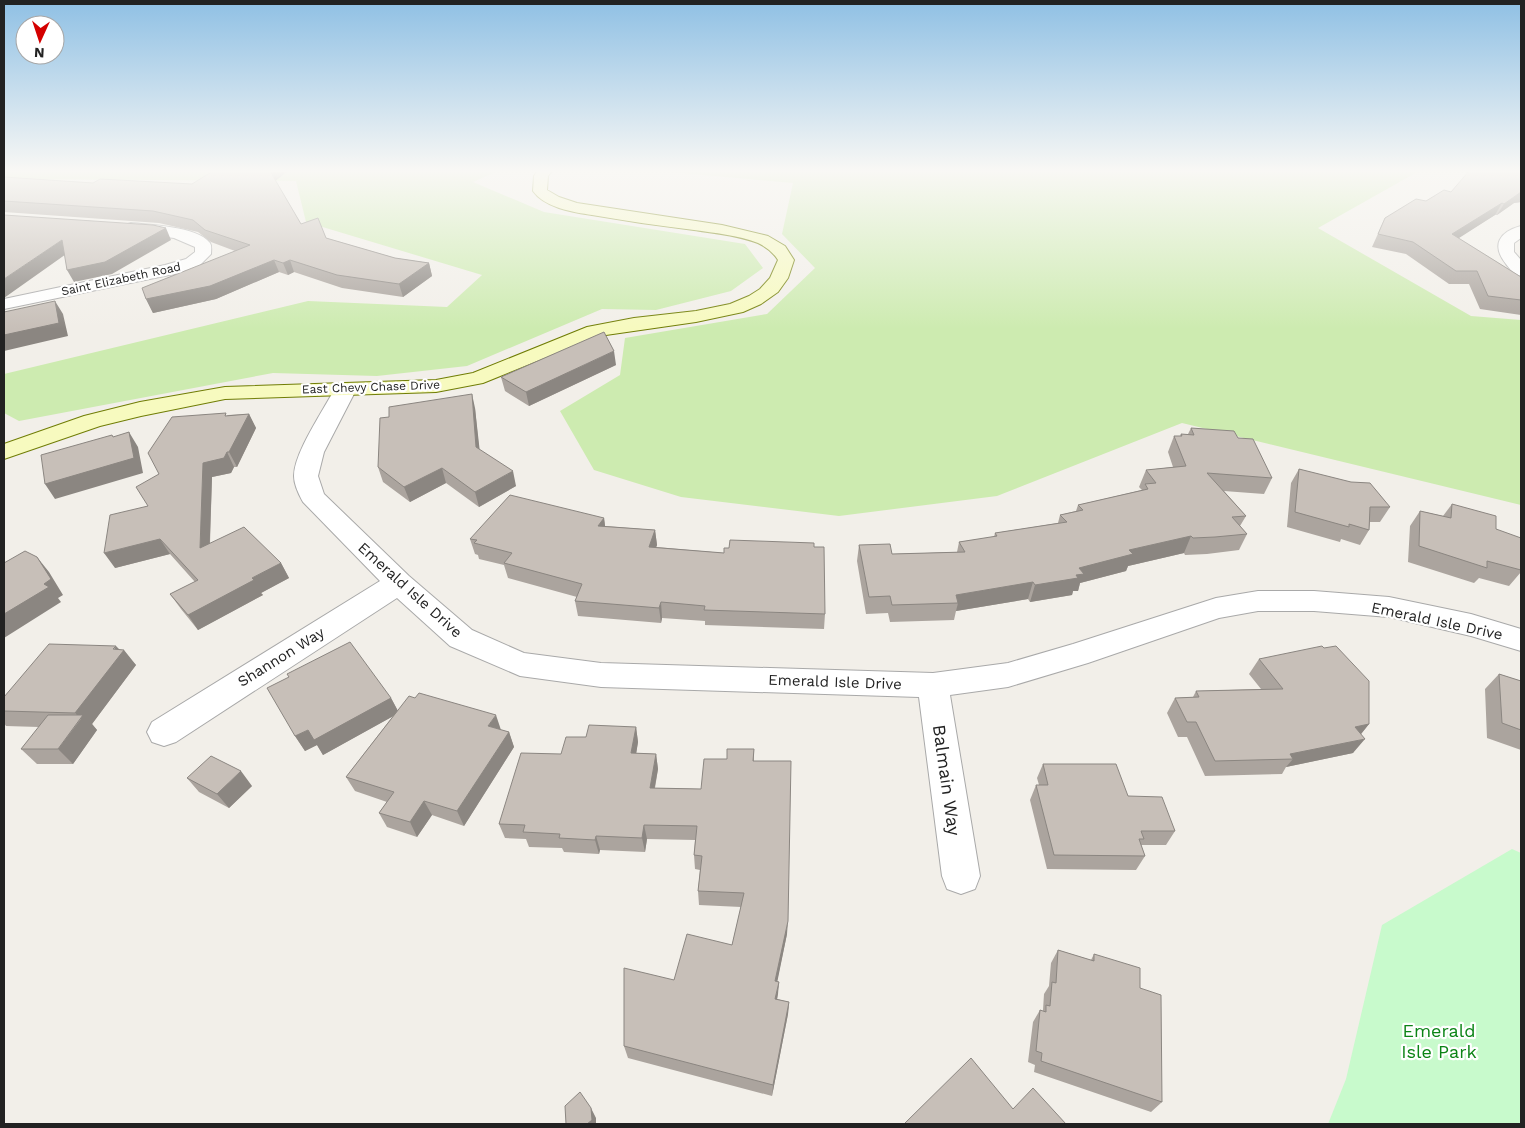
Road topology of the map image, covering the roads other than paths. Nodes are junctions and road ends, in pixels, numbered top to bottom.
1 (667, 224) edge
2 (110, 226) edge
3 (1521, 231) edge
4 (1521, 271) edge
5 (4, 304) edge
6 (345, 390) junction
7 (4, 452) edge
8 (399, 583) junction
9 (1521, 640) edge
10 (932, 685) junction
11 (164, 732) dead end
12 (961, 876) dead end

1 - 6 main road, East Chevy Chase Drive
2 - 5 street, Saint Elizabeth Road
3 - 4 street
6 - 7 main road, East Chevy Chase Drive
6 - 8 street, Emerald Isle Drive
8 - 10 street, Emerald Isle Drive
8 - 11 street, Shannon Way
9 - 10 street, Emerald Isle Drive
10 - 12 street, Balmain Way

